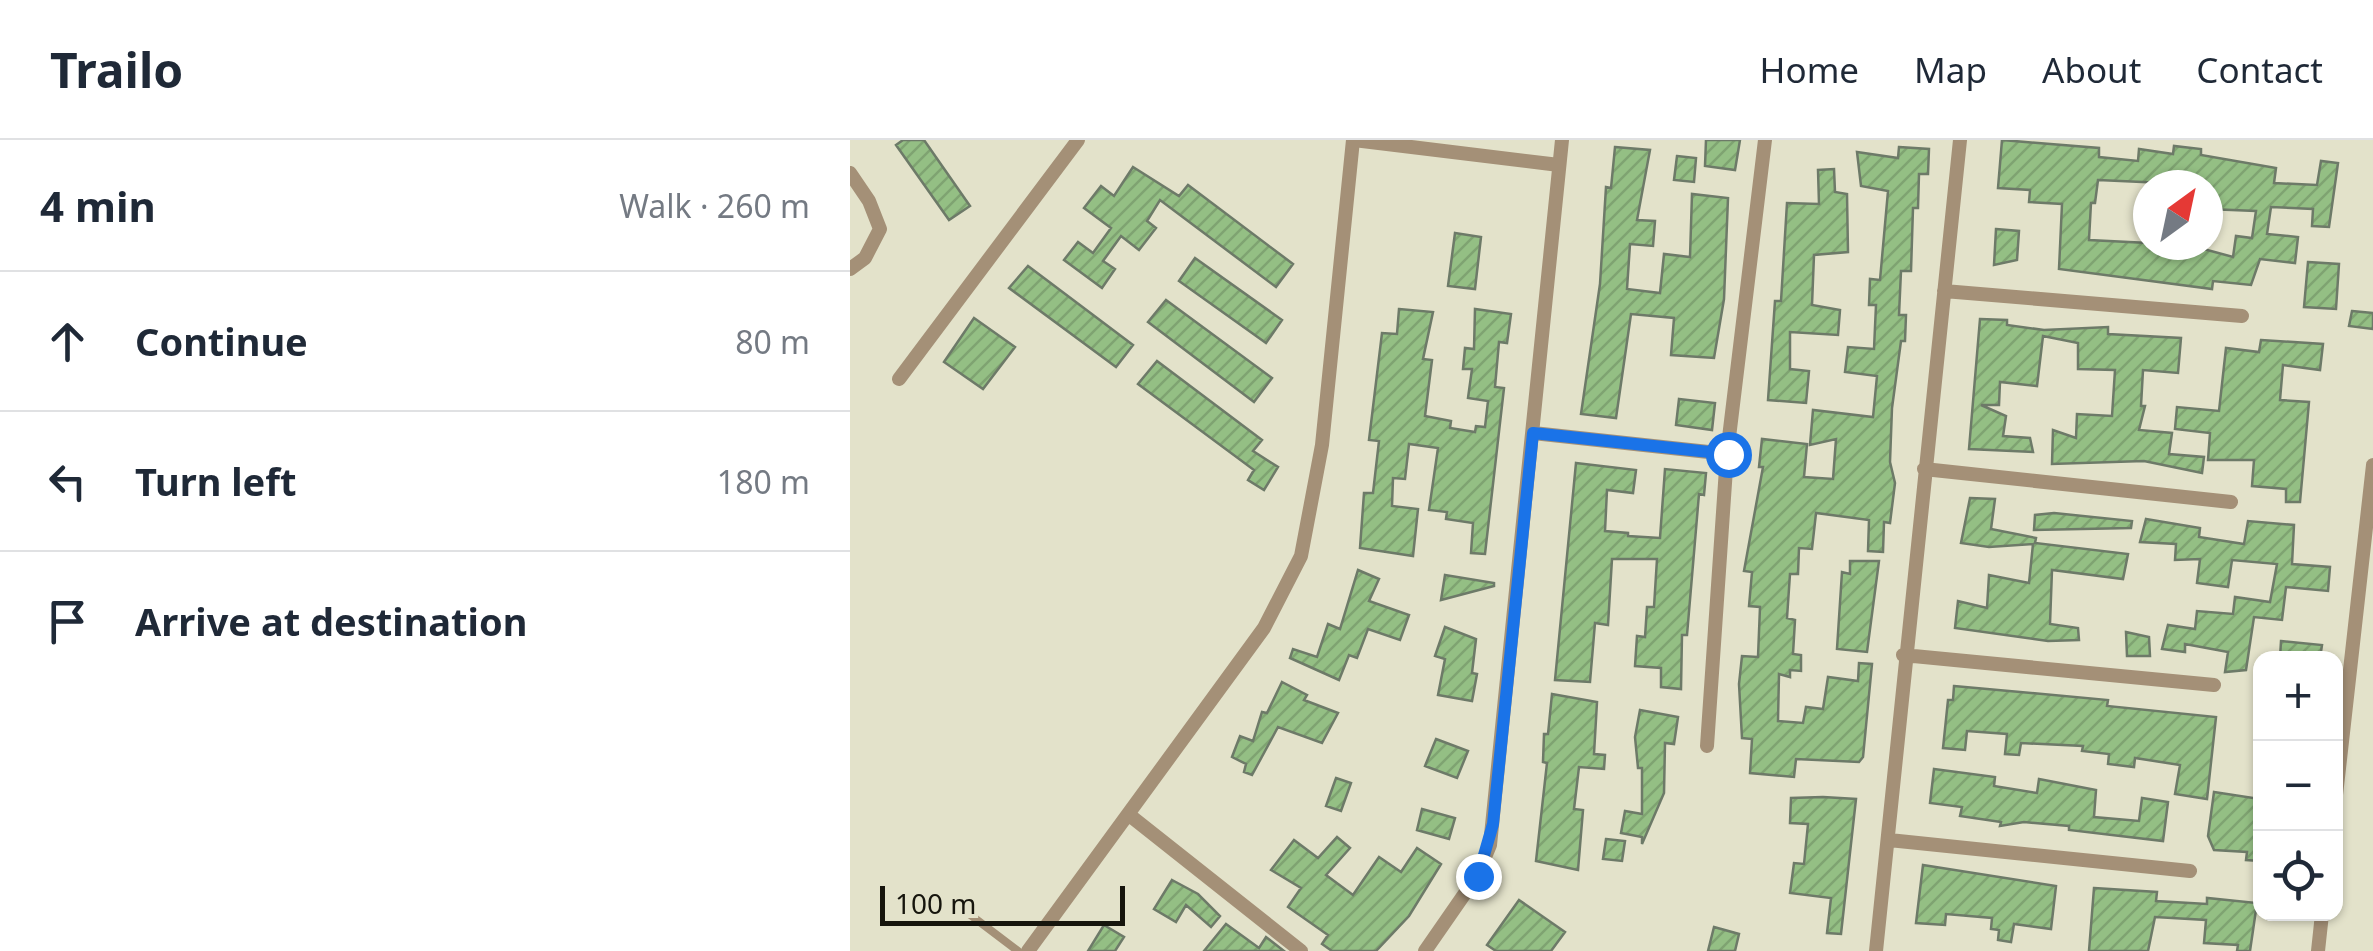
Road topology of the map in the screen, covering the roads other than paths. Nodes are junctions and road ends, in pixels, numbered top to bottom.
1 (1078, 140) edge
2 (1354, 140) edge
3 (1562, 140) edge
4 (1765, 140) edge
5 (1960, 140) edge
6 (1559, 164) junction
7 (850, 173) edge
8 (850, 268) edge
9 (1944, 291) junction
10 (2242, 316) dead end
11 (899, 379) dead end
12 (1533, 433) junction
13 (1728, 454) junction
14 (2373, 466) edge
15 (1924, 469) junction
16 (2230, 502) dead end
17 (1903, 655) junction
18 (2214, 685) dead end
19 (2342, 741) edge
20 (1707, 746) dead end
21 (1128, 814) junction
22 (1889, 840) junction
23 (2190, 871) dead end
24 (956, 904) dead end
25 (2321, 921) edge
26 (1018, 951) edge
27 (1028, 951) edge
28 (1302, 951) edge
29 (1425, 951) edge
30 (1876, 951) edge
31 (2318, 951) edge

1 - 11 street
2 - 6 street
2 - 21 street
3 - 6 street
4 - 13 street
5 - 9 street
6 - 12 street
7 - 8 street
9 - 10 street
9 - 15 street
12 - 13 street
12 - 29 street
13 - 20 street
14 - 19 street
15 - 16 street
15 - 17 street
17 - 18 street
17 - 22 street
21 - 27 street
21 - 28 street
22 - 23 street
22 - 30 street
24 - 26 lane
25 - 31 street

